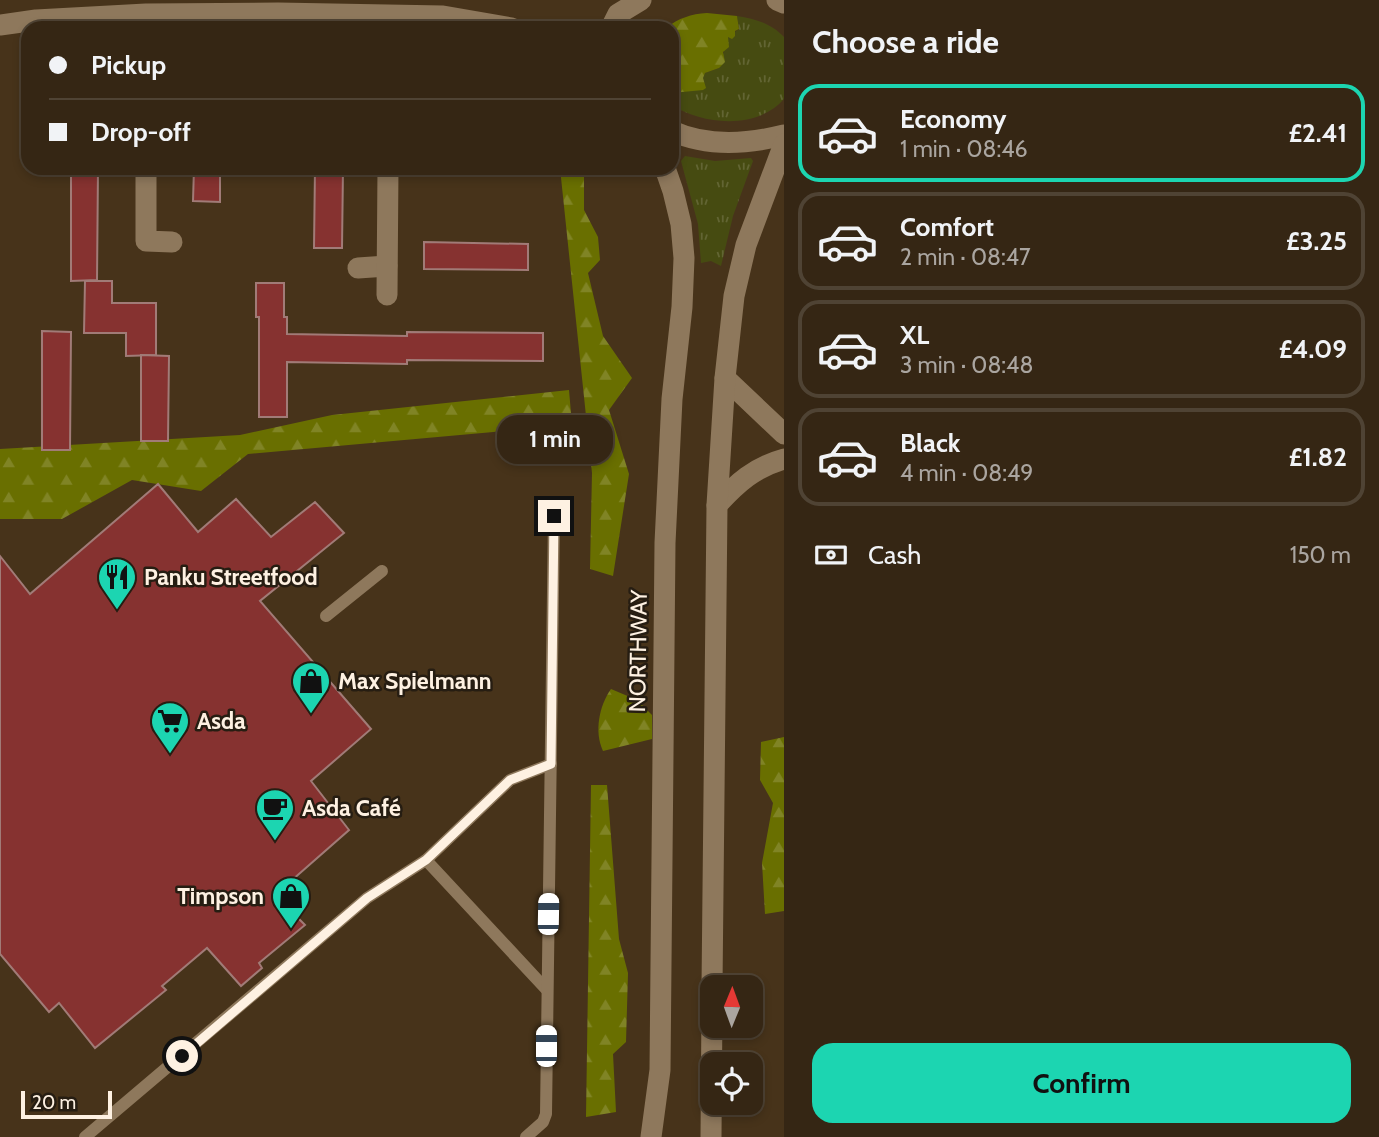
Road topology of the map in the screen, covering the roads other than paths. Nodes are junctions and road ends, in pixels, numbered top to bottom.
1 (640, 0) edge
2 (777, 0) edge
3 (784, 3) edge
4 (278, 7) edge
5 (36, 10) edge
6 (611, 19) edge
7 (146, 21) edge
8 (388, 21) edge
9 (472, 21) edge
10 (0, 25) edge
11 (679, 133) edge
12 (784, 135) edge
13 (784, 144) edge
14 (146, 175) edge
15 (388, 175) edge
16 (667, 175) edge
17 (172, 242) dead end
18 (387, 266) junction
19 (358, 268) dead end
20 (387, 295) dead end
21 (724, 378) junction
22 (784, 434) edge
23 (784, 459) edge
24 (717, 505) junction
25 (554, 516) dead end
26 (382, 571) dead end
27 (326, 616) dead end
28 (551, 764) junction
29 (426, 860) junction
30 (712, 975) edge
31 (546, 989) junction
32 (712, 1038) edge
33 (85, 1137) edge
34 (526, 1137) edge
35 (651, 1137) edge
36 (711, 1137) edge

1 - 6 street
2 - 3 street
4 - 7 street
4 - 8 street
5 - 7 street
5 - 10 street
8 - 9 street
11 - 12 street
13 - 21 street
14 - 17 street
15 - 18 street
16 - 35 street, NORTHWAY
18 - 19 street
18 - 20 street
21 - 22 street
21 - 24 street
23 - 24 street
24 - 30 street
25 - 28 lane
26 - 27 lane
28 - 29 lane
28 - 31 lane
29 - 31 lane
29 - 33 lane
31 - 34 lane
32 - 36 street

